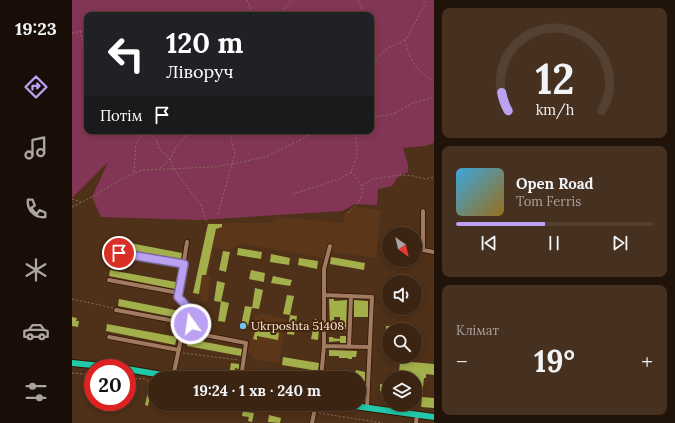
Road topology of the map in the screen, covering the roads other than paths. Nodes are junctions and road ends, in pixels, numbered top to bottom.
1 (423, 211) dead end
2 (187, 242) dead end
3 (330, 246) dead end
4 (434, 252) edge
5 (119, 253) dead end
6 (184, 264) junction
7 (109, 280) dead end
8 (179, 293) junction
9 (324, 295) junction
10 (351, 296) junction
11 (116, 310) road end
12 (191, 324) junction
13 (189, 332) junction
14 (109, 337) dead end
15 (324, 346) junction
16 (349, 347) junction
17 (369, 347) junction
18 (178, 351) junction
19 (72, 363) edge
20 (84, 364) edge
21 (136, 371) edge
22 (175, 371) edge
23 (242, 371) edge
24 (322, 371) edge
25 (148, 373) edge
26 (367, 407) joint
27 (314, 411) edge
28 (417, 415) junction
29 (434, 417) edge
30 (312, 423) edge
31 (416, 423) edge

1 - 4 street
2 - 6 street
3 - 9 street
5 - 6 street
6 - 8 street
7 - 8 street
8 - 12 street
9 - 10 street
9 - 15 street
10 - 16 street
10 - 17 street
11 - 12 street
12 - 13 street
13 - 18 street
13 - 23 street
14 - 18 street
15 - 16 street
15 - 24 street
16 - 17 street
17 - 26 street
18 - 22 street
19 - 20 highway
21 - 25 highway
26 - 28 highway
27 - 30 street
28 - 29 highway
28 - 31 street

